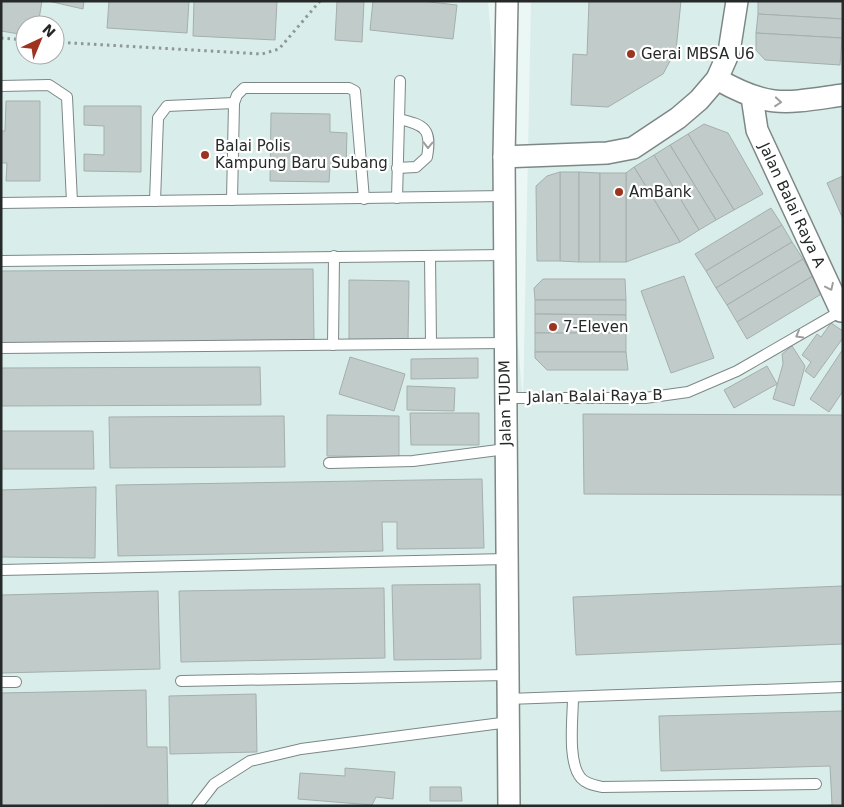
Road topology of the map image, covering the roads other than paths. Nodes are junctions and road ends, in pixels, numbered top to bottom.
1 (506, 1) edge
2 (737, 1) edge
3 (717, 79) junction
4 (400, 81) dead end
5 (1, 86) edge
6 (843, 95) edge
7 (752, 97) junction
8 (234, 102) junction
9 (399, 119) junction
10 (504, 157) junction
11 (397, 168) junction
12 (504, 196) junction
13 (397, 198) junction
14 (364, 199) junction
15 (232, 200) junction
16 (155, 201) junction
17 (72, 202) junction
18 (1, 203) edge
19 (505, 255) junction
20 (334, 256) junction
21 (430, 256) junction
22 (1, 261) edge
23 (842, 310) edge
24 (504, 343) junction
25 (333, 344) junction
26 (431, 344) junction
27 (1, 348) edge
28 (505, 398) junction
29 (506, 450) junction
30 (329, 463) dead end
31 (507, 559) junction
32 (1, 570) edge
33 (508, 675) junction
34 (181, 681) dead end
35 (1, 682) edge
36 (16, 682) dead end
37 (843, 687) edge
38 (573, 697) junction
39 (508, 699) junction
40 (509, 722) junction
41 (816, 784) dead end
42 (197, 806) edge
43 (509, 806) edge

1 - 10 street, Jalan TUDM
2 - 3 street
3 - 7 street
3 - 10 street
4 - 9 lane
5 - 17 lane
7 -> 6 street
7 -> 23 street, Jalan Balai Raya A
8 - 14 lane
8 - 15 lane
8 - 16 lane
9 - 11 lane
9 -> 11 lane
10 - 12 street, Jalan TUDM
11 - 13 lane
12 - 13 lane
12 - 19 street, Jalan TUDM
13 - 14 lane
14 - 15 lane
15 - 16 lane
16 - 17 lane
17 - 18 lane
19 - 21 lane
19 - 24 street, Jalan TUDM
20 - 21 lane
20 - 22 lane
20 - 25 lane
21 - 26 lane
23 -> 28 lane, Jalan Balai Raya B
24 - 26 lane
24 - 28 street, Jalan TUDM
25 - 26 lane
25 - 27 lane
28 - 29 street, Jalan TUDM
29 - 30 lane
29 - 31 street, Jalan TUDM
31 - 32 lane
31 - 33 street, Jalan TUDM
33 - 34 lane
33 - 39 street, Jalan TUDM
35 - 36 lane
37 - 38 lane
38 - 39 lane
38 - 41 lane
39 - 40 street, Jalan TUDM
40 - 42 lane
40 - 43 street, Jalan TUDM

